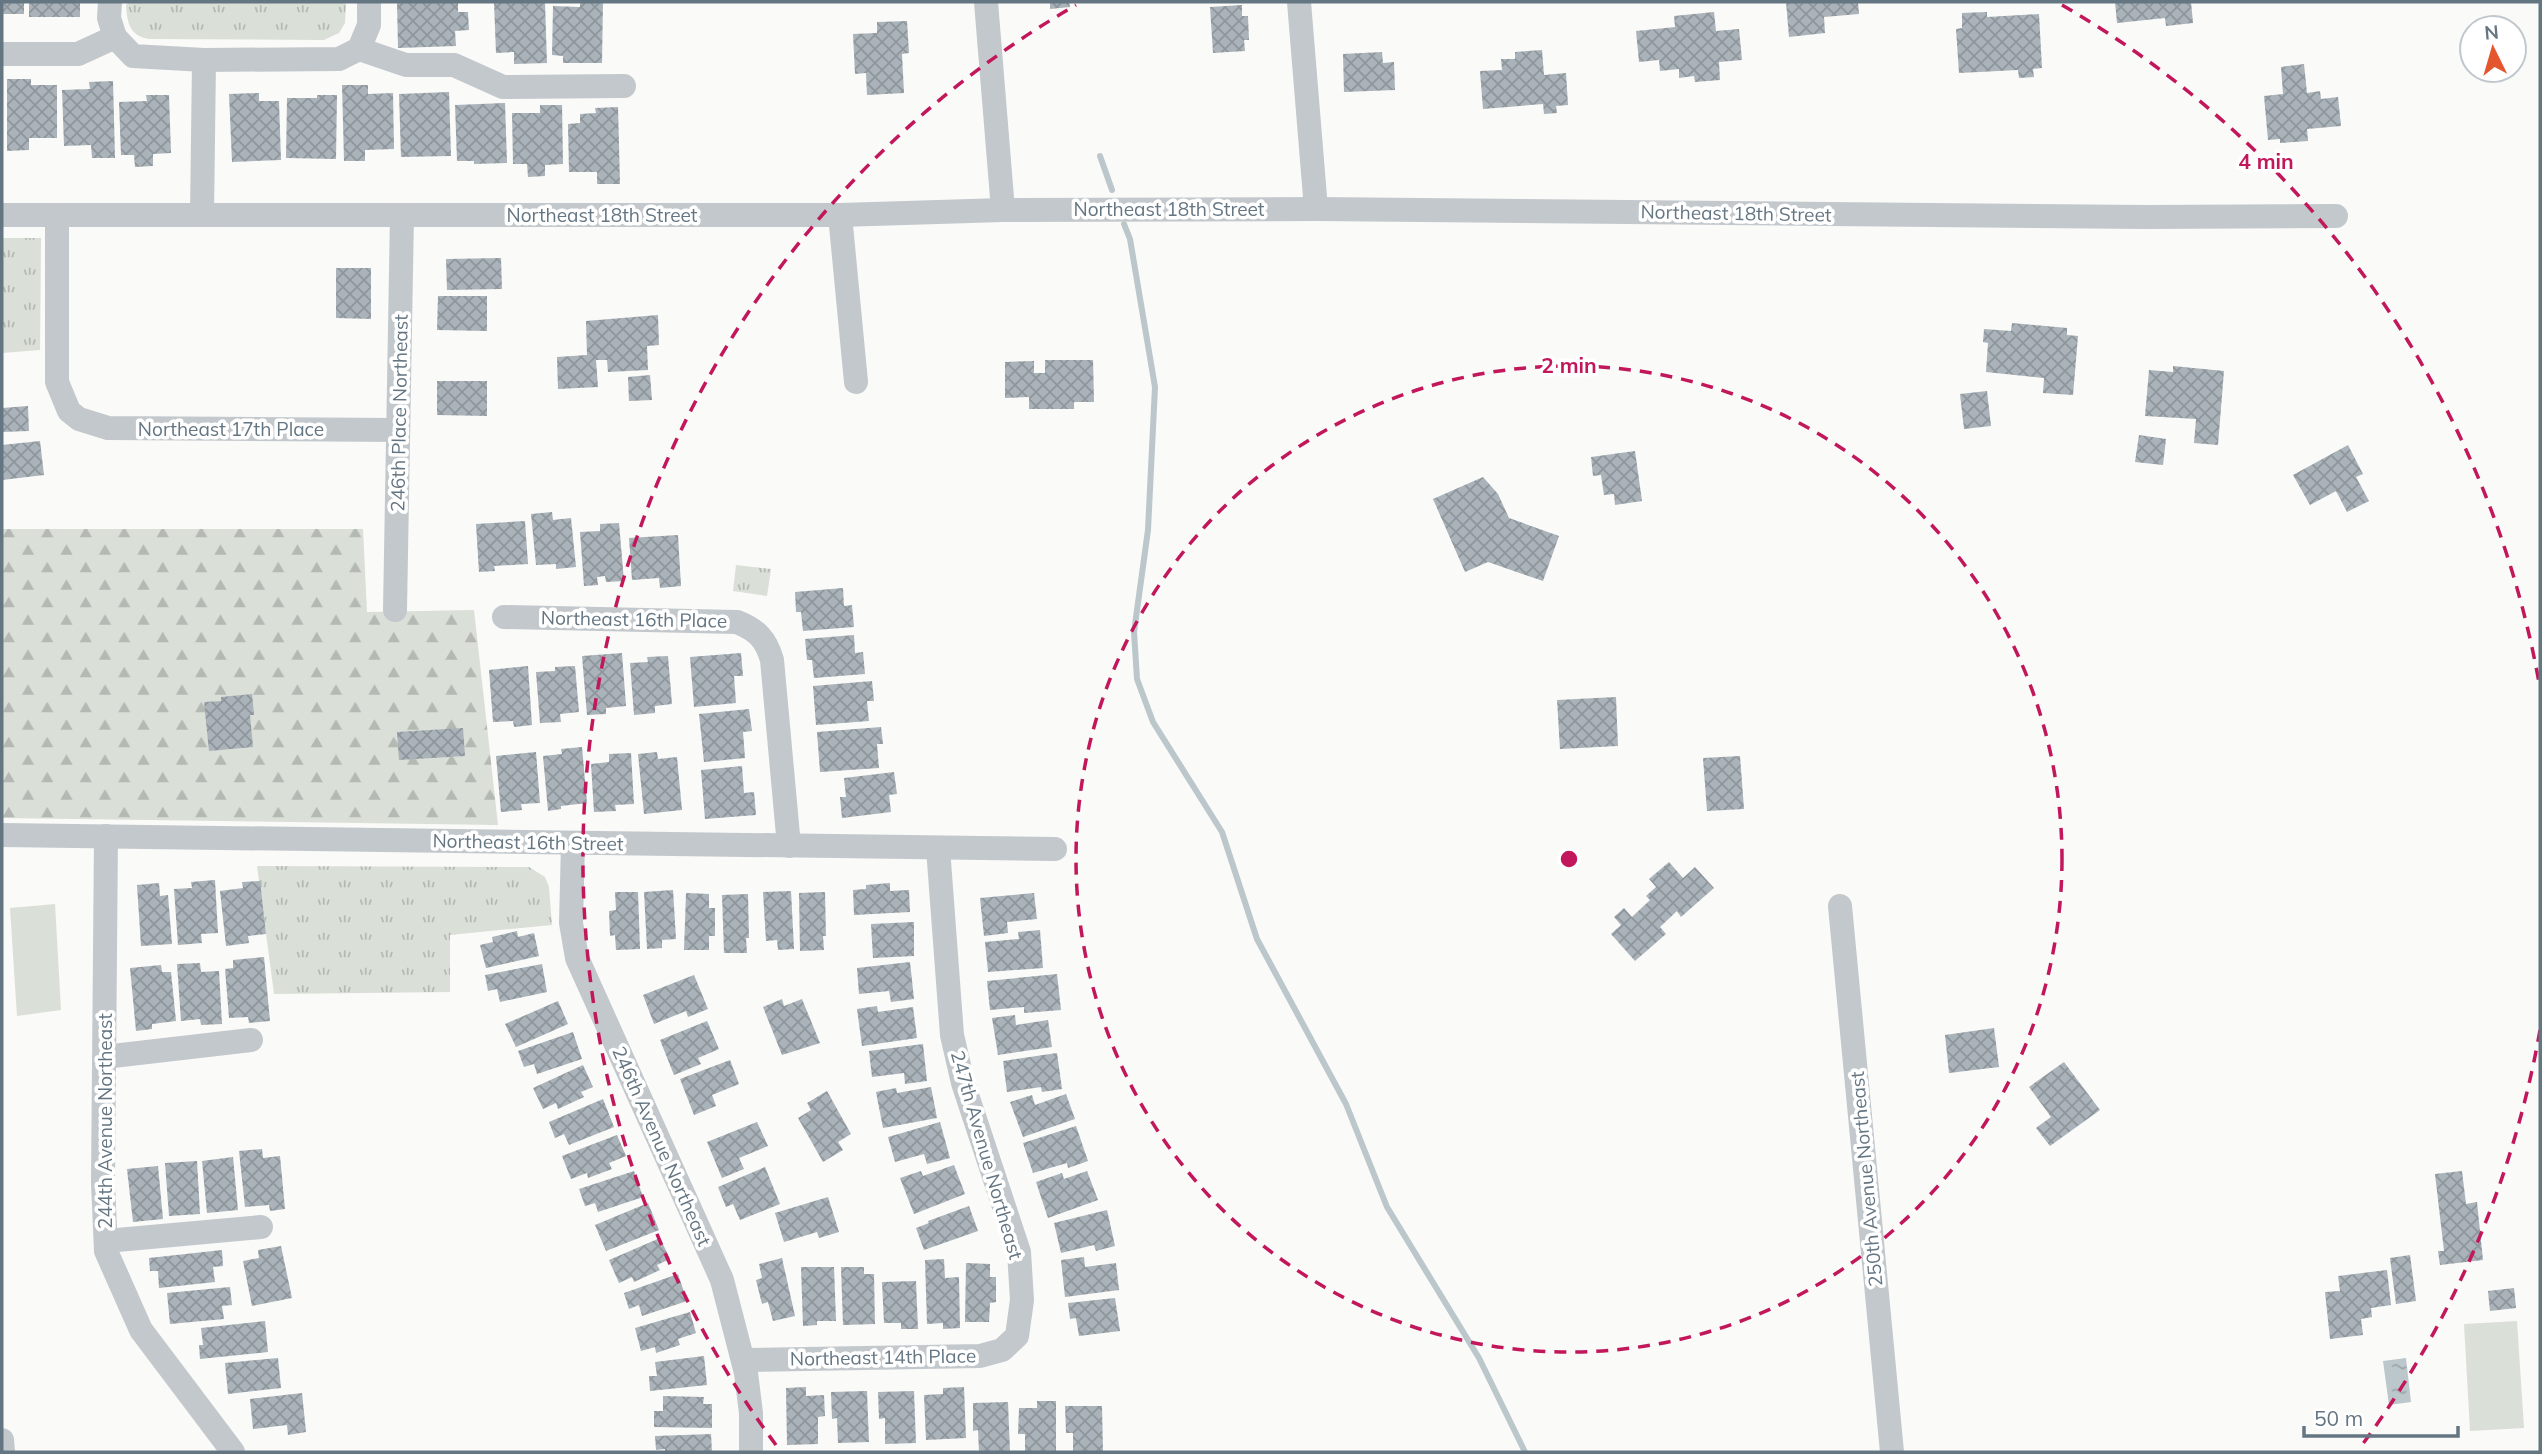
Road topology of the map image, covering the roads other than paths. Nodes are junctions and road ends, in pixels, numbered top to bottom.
1 (110, 2) edge
2 (369, 2) edge
3 (986, 2) edge
4 (1299, 2) edge
5 (115, 37) junction
6 (359, 49) junction
7 (2, 54) edge
8 (204, 60) junction
9 (624, 86) dead end
10 (1316, 209) junction
11 (1003, 210) junction
12 (2, 215) edge
13 (57, 215) junction
14 (202, 215) junction
15 (402, 215) junction
16 (840, 215) junction
17 (2336, 216) dead end
18 (856, 383) dead end
19 (398, 430) junction
20 (395, 610) dead end
21 (504, 617) dead end
22 (2, 835) edge
23 (106, 836) junction
24 (573, 842) junction
25 (789, 846) junction
26 (938, 848) junction
27 (1055, 849) dead end
28 (1840, 906) dead end
29 (251, 1040) dead end
30 (104, 1057) junction
31 (261, 1227) dead end
32 (106, 1241) junction
33 (1017, 1336) joint
34 (743, 1360) junction
35 (2, 1440) edge
36 (3, 1452) edge
37 (233, 1452) edge
38 (751, 1452) edge
39 (1892, 1452) edge

1 - 5 street
2 - 6 street
3 - 11 street
4 - 10 street
5 - 7 street
5 - 8 street
6 - 8 street
6 - 9 street
8 - 14 street
10 - 11 street, Northeast 18th Street
10 - 17 street, Northeast 18th Street
11 - 16 street, Northeast 18th Street
12 - 13 street, Northeast 18th Street
13 - 14 street, Northeast 18th Street
13 - 19 street, Northeast 17th Place
14 - 15 street, Northeast 18th Street
15 - 16 street, Northeast 18th Street
15 - 19 street, 246th Place Northeast
16 - 18 street
19 - 20 street, 246th Place Northeast
21 - 25 street, Northeast 16th Place
22 - 23 street, Northeast 16th Street
23 - 24 street, Northeast 16th Street
23 - 30 street, 244th Avenue Northeast
24 - 25 street, Northeast 16th Street
24 - 34 street, 246th Avenue Northeast
25 - 26 street, Northeast 16th Street
26 - 27 street, Northeast 16th Street
26 - 33 street, 247th Avenue Northeast
28 - 39 street, 250th Avenue Northeast
29 - 30 street
30 - 32 street, 244th Avenue Northeast
31 - 32 street
32 - 37 street, 244th Avenue Northeast
33 - 34 street, Northeast 14th Place
34 - 38 street, 246th Avenue Northeast
35 - 36 street

